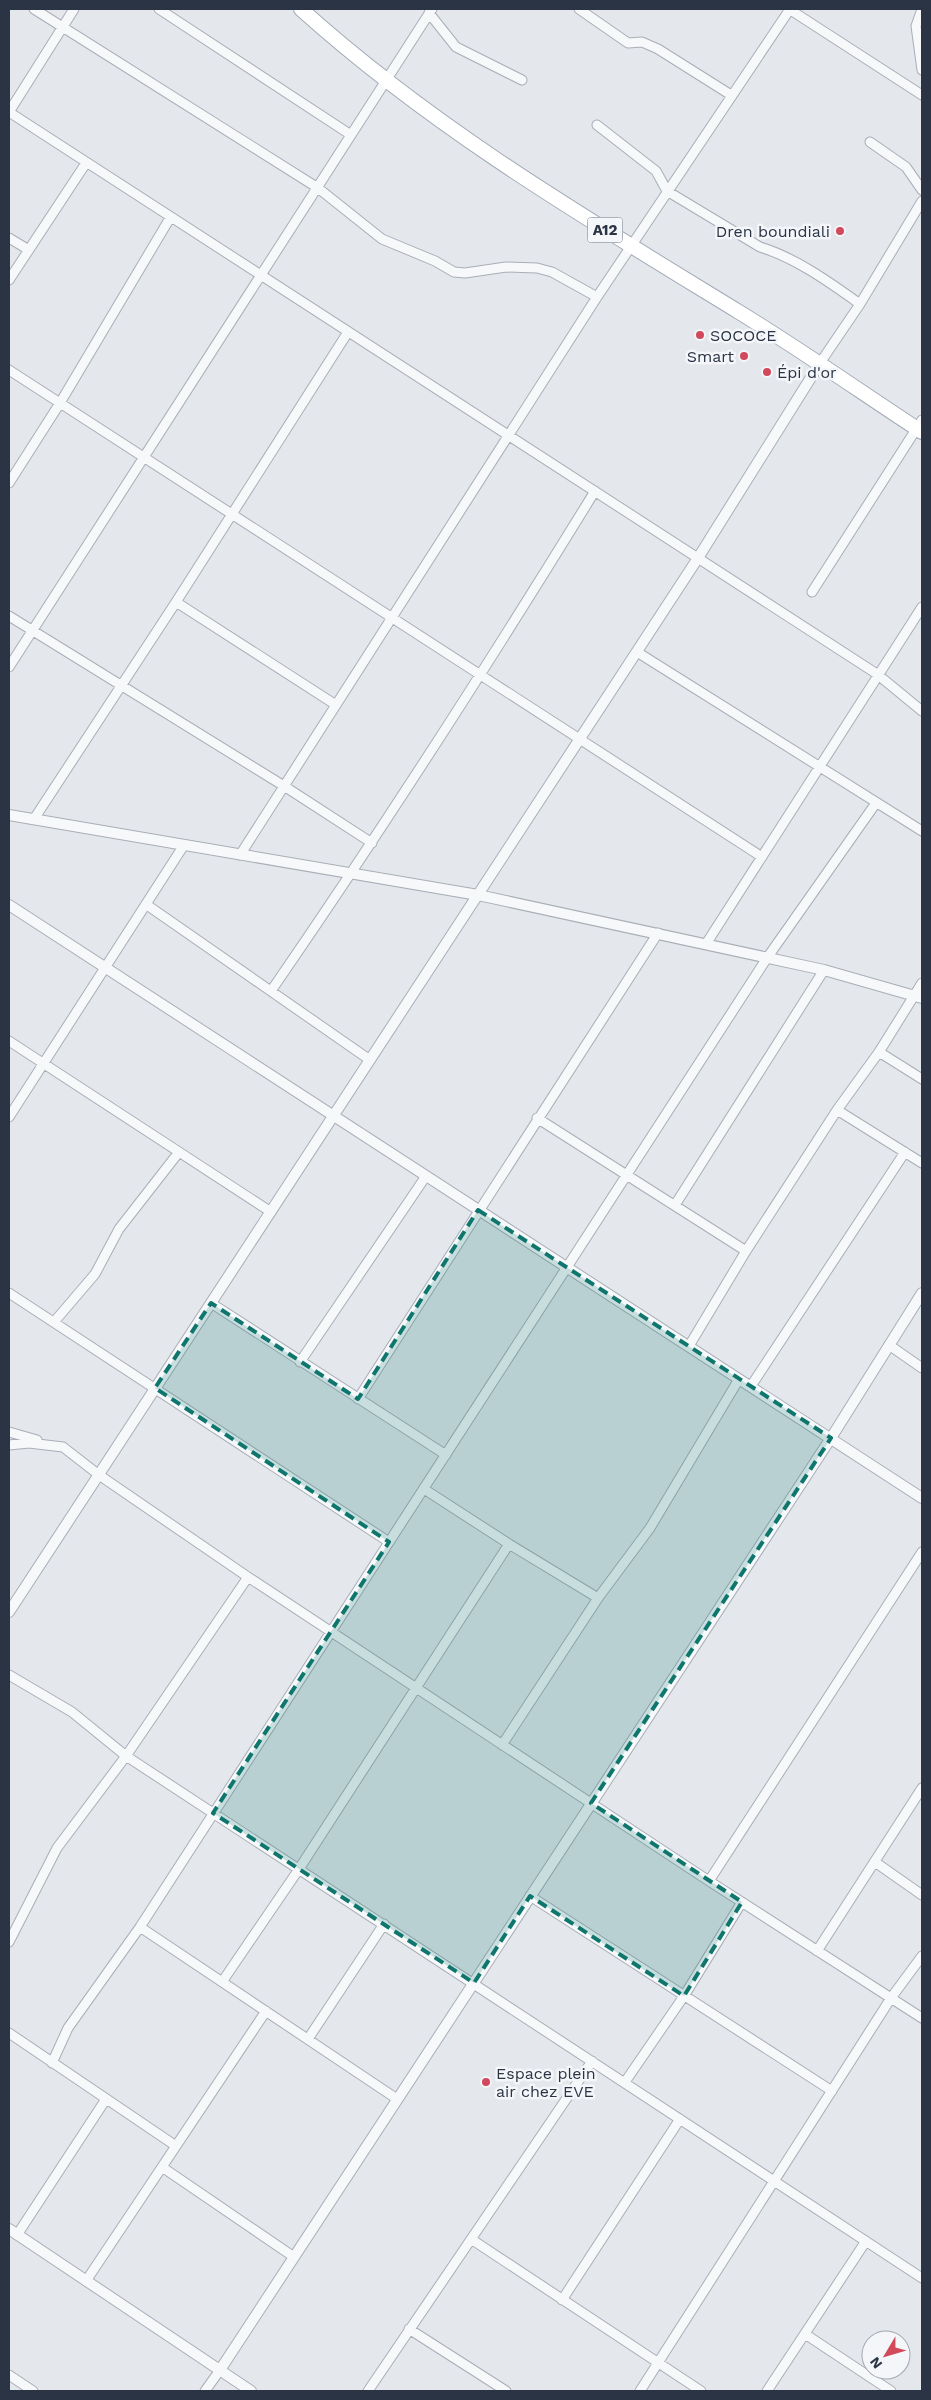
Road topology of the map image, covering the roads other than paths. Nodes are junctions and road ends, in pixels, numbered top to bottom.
1 (34, 9) edge
2 (74, 9) edge
3 (159, 9) edge
4 (301, 9) edge
5 (579, 9) edge
6 (790, 9) edge
7 (922, 10) edge
8 (431, 11) edge
9 (61, 26) junction
10 (922, 70) edge
11 (387, 80) junction
12 (522, 80) dead end
13 (731, 95) junction
14 (922, 95) edge
15 (597, 126) dead end
16 (351, 135) junction
17 (870, 142) dead end
18 (86, 163) junction
19 (318, 188) junction
20 (922, 190) edge
21 (667, 191) junction
22 (921, 204) edge
23 (170, 218) junction
24 (9, 238) edge
25 (631, 247) junction
26 (28, 250) junction
27 (261, 276) junction
28 (9, 280) edge
29 (597, 297) junction
30 (860, 304) junction
31 (348, 332) junction
32 (820, 363) junction
33 (9, 370) edge
34 (60, 403) junction
35 (920, 427) edge
36 (508, 436) junction
37 (145, 458) junction
38 (9, 483) edge
39 (595, 491) junction
40 (232, 516) junction
41 (698, 558) junction
42 (812, 592) dead end
43 (176, 602) junction
44 (922, 606) edge
45 (9, 616) edge
46 (392, 618) junction
47 (32, 631) junction
48 (637, 652) junction
49 (9, 667) edge
50 (877, 674) junction
51 (482, 675) junction
52 (121, 685) junction
53 (336, 705) junction
54 (922, 712) edge
55 (580, 739) junction
56 (820, 769) junction
57 (284, 786) junction
58 (876, 803) junction
59 (9, 815) edge
60 (34, 819) junction
61 (922, 832) edge
62 (372, 843) junction
63 (184, 845) junction
64 (240, 855) junction
65 (762, 856) junction
66 (351, 874) junction
67 (478, 895) junction
68 (147, 904) junction
69 (9, 905) edge
70 (658, 933) junction
71 (706, 944) junction
72 (767, 958) junction
73 (105, 968) junction
74 (824, 970) junction
75 (922, 983) edge
76 (271, 991) junction
77 (918, 996) edge
78 (9, 1041) edge
79 (880, 1052) junction
80 (370, 1060) junction
81 (43, 1064) junction
82 (922, 1079) edge
83 (837, 1110) junction
84 (333, 1116) junction
85 (9, 1117) edge
86 (537, 1118) junction
87 (179, 1152) junction
88 (905, 1152) junction
89 (922, 1163) edge
90 (627, 1174) junction
91 (426, 1176) junction
92 (675, 1205) junction
93 (478, 1210) junction
94 (271, 1212) junction
95 (746, 1252) junction
96 (568, 1268) junction
97 (9, 1293) edge
98 (922, 1294) edge
99 (210, 1303) junction
100 (54, 1322) junction
101 (889, 1345) junction
102 (689, 1346) junction
103 (300, 1362) junction
104 (922, 1368) edge
105 (739, 1378) junction
106 (751, 1386) junction
107 (155, 1388) junction
108 (358, 1399) junction
109 (9, 1432) edge
110 (831, 1438) junction
111 (9, 1445) edge
112 (63, 1447) junction
113 (446, 1455) junction
114 (99, 1475) junction
115 (424, 1489) junction
116 (922, 1498) edge
117 (389, 1542) junction
118 (509, 1544) junction
119 (922, 1552) edge
120 (248, 1577) junction
121 (598, 1598) junction
122 (9, 1612) edge
123 (331, 1632) junction
124 (9, 1675) edge
125 (415, 1687) junction
126 (502, 1745) junction
127 (126, 1756) junction
128 (922, 1788) edge
129 (591, 1803) junction
130 (213, 1813) junction
131 (875, 1862) junction
132 (299, 1869) junction
133 (709, 1880) junction
134 (922, 1895) edge
135 (530, 1896) junction
136 (742, 1902) junction
137 (384, 1924) junction
138 (140, 1926) junction
139 (9, 1942) edge
140 (817, 1952) junction
141 (922, 1956) edge
142 (222, 1982) junction
143 (474, 1983) junction
144 (684, 1996) junction
145 (891, 1998) junction
146 (266, 2011) junction
147 (922, 2018) edge
148 (9, 2033) edge
149 (308, 2039) junction
150 (592, 2061) junction
151 (52, 2063) junction
152 (625, 2082) junction
153 (832, 2091) junction
154 (106, 2099) junction
155 (397, 2099) junction
156 (680, 2119) junction
157 (176, 2146) junction
158 (162, 2167) junction
159 (775, 2183) junction
160 (13, 2232) edge
161 (471, 2239) junction
162 (866, 2241) junction
163 (294, 2257) junction
164 (922, 2278) edge
165 (86, 2281) junction
166 (562, 2300) junction
167 (410, 2330) junction
168 (804, 2334) junction
169 (659, 2364) junction
170 (220, 2370) junction
171 (9, 2375) edge
172 (32, 2391) edge
173 (205, 2391) edge
174 (251, 2391) edge
175 (368, 2391) edge
176 (506, 2391) edge
177 (640, 2391) edge
178 (701, 2391) edge
179 (767, 2391) edge
180 (891, 2391) edge

1 - 9 street
2 - 9 street
3 - 16 street
4 - 11 main road, A12
5 - 13 street
6 - 13 street
6 - 14 street
7 - 10 street
8 - 11 street
8 - 12 street
9 - 18 street
9 - 19 street
11 - 16 street
11 - 25 main road, A12
13 - 21 street
15 - 21 street
16 - 19 street
17 - 20 street
18 - 23 street
18 - 26 street
19 - 27 street
19 - 29 street
21 - 25 street
21 - 30 street
22 - 30 street
23 - 27 street
23 - 34 street
24 - 26 street
25 - 29 street
25 - 32 main road, A12
26 - 28 street
27 - 31 street
27 - 37 street
29 - 36 street
30 - 32 street
31 - 36 street
31 - 40 street
32 - 35 main road, A12
32 - 41 street
33 - 34 street
34 - 37 street
34 - 38 street
35 - 42 street
36 - 39 street
36 - 46 street
37 - 40 street
37 - 47 street
39 - 41 street
39 - 51 street
40 - 43 street
40 - 46 street
41 - 48 street
41 - 50 street
43 - 52 street
43 - 53 street
44 - 50 street
45 - 47 street
46 - 51 street
46 - 53 street
47 - 49 street
47 - 52 street
48 - 55 street
48 - 56 street
50 - 54 street
50 - 56 street
51 - 55 street
51 - 62 street
52 - 57 street
52 - 60 street
53 - 57 street
55 - 65 street
55 - 67 street
56 - 58 street
56 - 65 street
57 - 62 street
57 - 64 street
58 - 61 street
58 - 72 street
59 - 60 street
60 - 63 street
62 - 66 street
63 - 64 street
63 - 68 street
64 - 66 street
65 - 71 street
66 - 67 street
66 - 76 street
67 - 70 street
67 - 80 street
68 - 73 street
68 - 76 street
69 - 73 street
70 - 71 street
70 - 86 street
71 - 72 street
72 - 74 street
72 - 90 street
73 - 81 street
73 - 84 street
74 - 77 street
74 - 92 street
75 - 77 street
76 - 80 street
77 - 79 street
78 - 81 street
79 - 82 street
79 - 83 street
80 - 84 street
81 - 85 street
81 - 87 street
83 - 88 street
83 - 95 street
84 - 91 street
84 - 94 street
86 - 90 street
86 - 93 street
87 - 94 street
87 - 100 street
88 - 89 street
88 - 106 street
90 - 92 street
90 - 96 street
91 - 93 street
91 - 103 street
92 - 95 street
93 - 96 street
93 - 108 street
94 - 99 street
95 - 102 street
96 - 102 street
96 - 113 street
97 - 100 street
98 - 101 street
99 - 103 street
99 - 107 street
100 - 107 street
101 - 104 street
101 - 110 street
102 - 105 street
103 - 108 street
105 - 106 street
105 - 121 street
106 - 110 street
107 - 114 street
107 - 117 street
108 - 113 street
109 - 112 street
110 - 116 street
110 - 129 street
111 - 112 street
112 - 114 street
113 - 115 street
114 - 120 street
114 - 122 street
115 - 117 street
115 - 118 street
117 - 123 street
118 - 121 street
118 - 125 street
119 - 133 street
120 - 123 street
120 - 127 street
121 - 126 street
123 - 125 street
123 - 130 street
124 - 127 street
125 - 126 street
125 - 132 street
126 - 129 street
127 - 130 street
127 - 139 street
128 - 131 street
129 - 133 street
129 - 135 street
130 - 132 street
130 - 138 street
131 - 134 street
131 - 140 street
132 - 137 street
132 - 142 street
133 - 136 street
135 - 143 street
135 - 144 street
136 - 140 street
136 - 144 street
137 - 143 street
137 - 149 street
138 - 142 street
138 - 151 street
140 - 145 street
141 - 145 street
142 - 146 street
143 - 150 street
143 - 155 street
144 - 152 street
144 - 153 street
145 - 147 street
145 - 153 street
146 - 149 street
146 - 157 street
148 - 151 street
149 - 155 street
150 - 152 street
150 - 161 street
151 - 154 street
152 - 156 street
153 - 159 street
154 - 157 street
154 - 160 street
155 - 163 street
156 - 159 street
156 - 166 street
157 - 158 street
158 - 163 street
158 - 165 street
159 - 162 street
159 - 169 street
160 - 165 street
161 - 166 street
161 - 167 street
162 - 164 street
162 - 168 street
163 - 170 street
165 - 170 street
166 - 169 street
167 - 175 street
167 - 176 street
168 - 179 street
168 - 180 street
169 - 177 street
169 - 178 street
170 - 173 street
170 - 174 street
171 - 172 street

